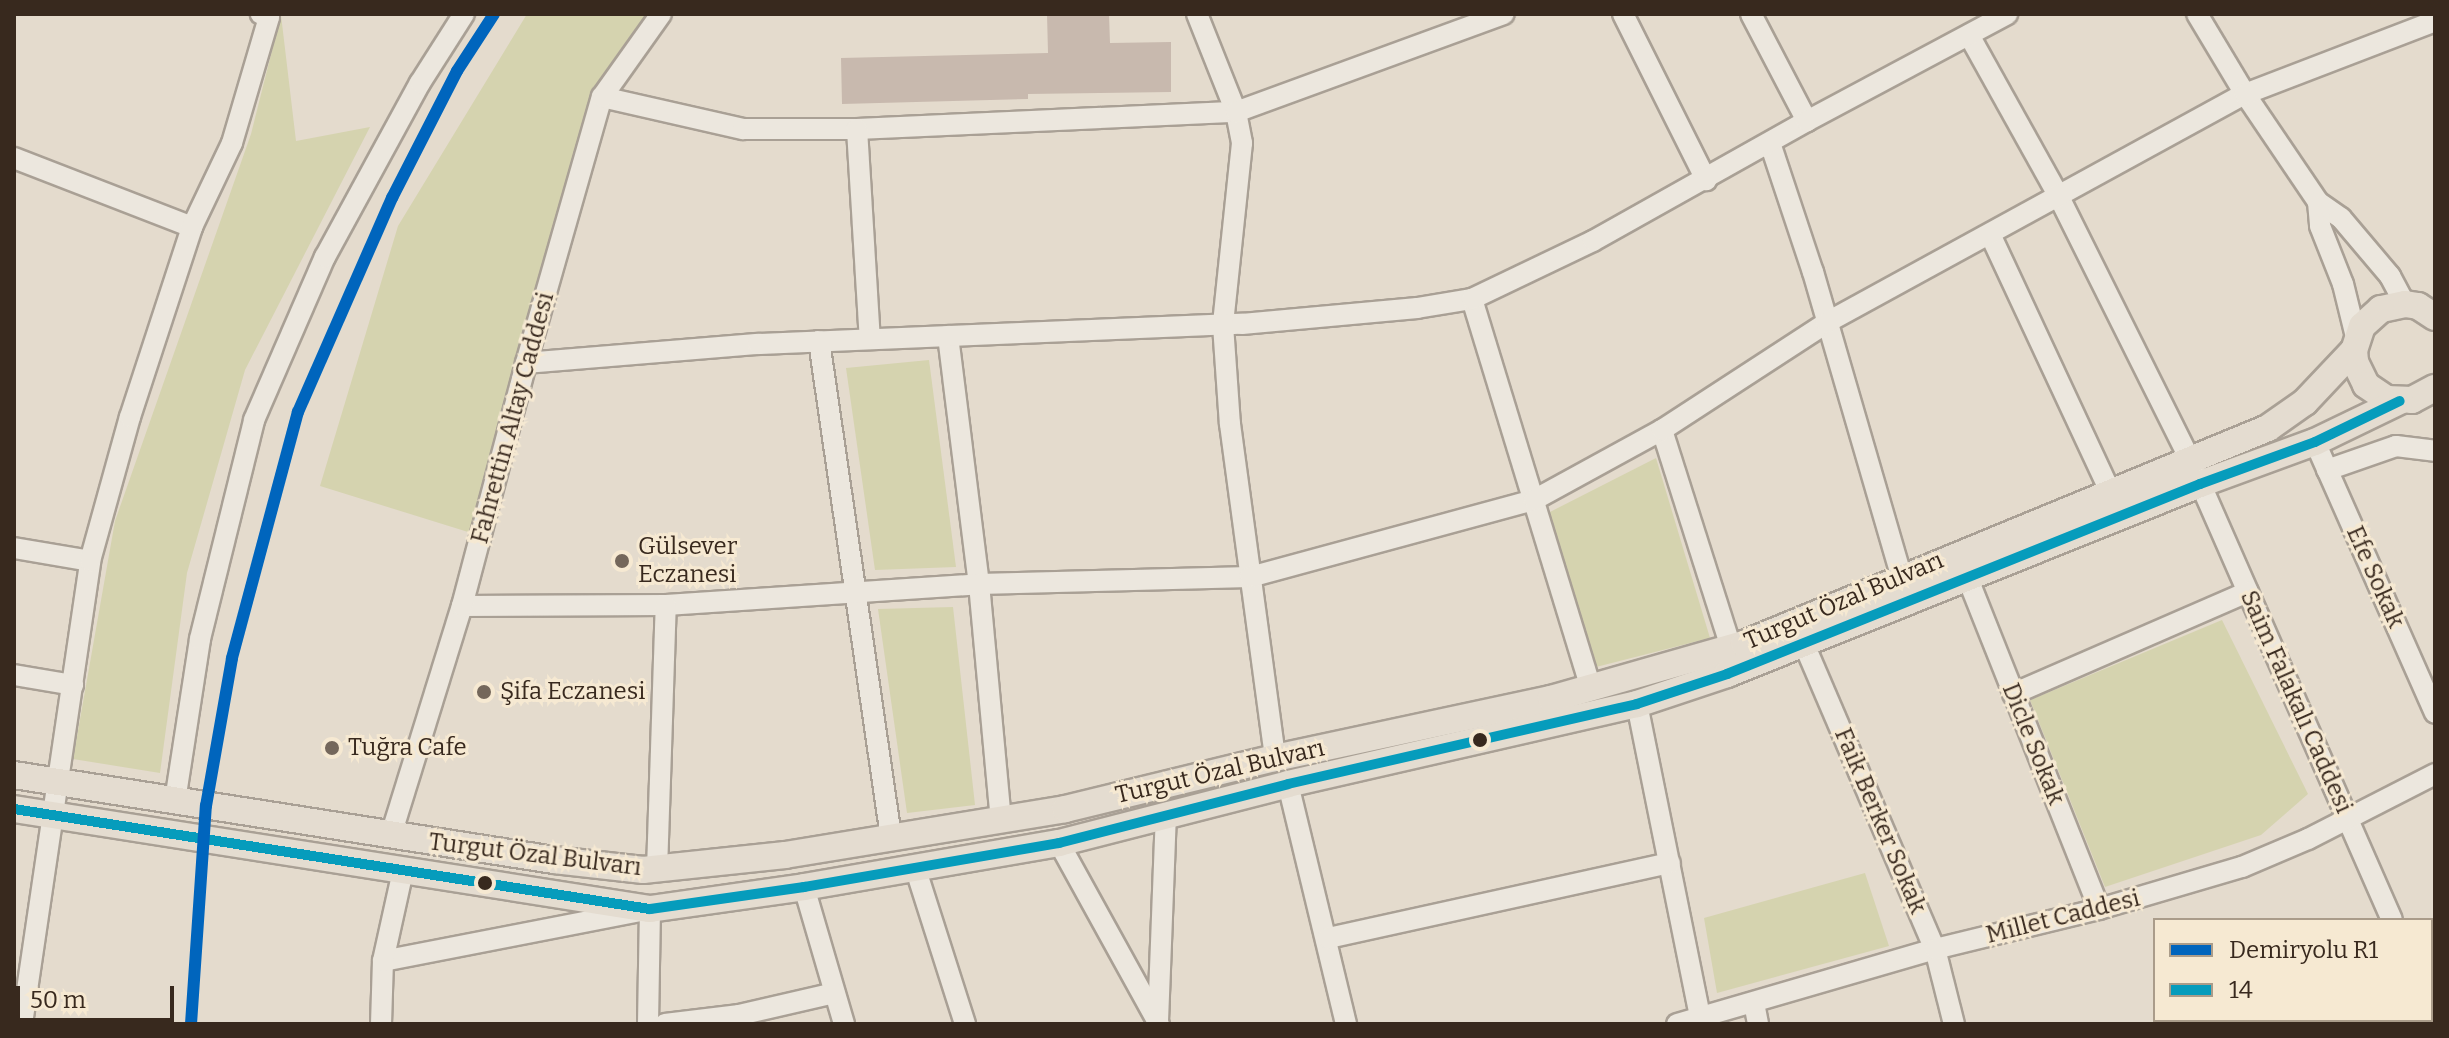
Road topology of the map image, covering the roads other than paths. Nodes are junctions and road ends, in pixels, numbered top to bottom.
1 (261, 14) edge
2 (464, 14) edge
3 (661, 14) edge
4 (1197, 14) edge
5 (1504, 14) edge
6 (1623, 14) edge
7 (1751, 14) edge
8 (2007, 14) edge
9 (2197, 14) edge
10 (2435, 21) edge
11 (1969, 35) junction
12 (2245, 94) junction
13 (602, 97) junction
14 (1236, 112) junction
15 (1807, 121) junction
16 (857, 129) junction
17 (1770, 143) junction
18 (14, 158) edge
19 (1706, 180) junction
20 (2058, 195) junction
21 (2318, 202) junction
22 (192, 227) junction
23 (1990, 234) junction
24 (1472, 299) junction
25 (2423, 306) edge
26 (1826, 323) junction
27 (1223, 325) junction
28 (948, 336) junction
29 (870, 339) junction
30 (819, 341) junction
31 (2355, 344) junction
32 (526, 363) junction
33 (2435, 389) edge
34 (2400, 401) junction
35 (1662, 430) junction
36 (2315, 442) junction
37 (2435, 451) edge
38 (2327, 470) junction
39 (2195, 472) junction
40 (2110, 491) junction
41 (1534, 500) junction
42 (14, 548) edge
43 (90, 561) junction
44 (1250, 577) junction
45 (1902, 578) junction
46 (1968, 579) junction
47 (979, 584) junction
48 (853, 591) junction
49 (2248, 592) junction
50 (666, 605) junction
51 (462, 606) junction
52 (1800, 633) junction
53 (1731, 648) junction
54 (14, 675) edge
55 (73, 685) junction
56 (1591, 689) junction
57 (2013, 694) junction
58 (1637, 704) junction
59 (2435, 713) edge
60 (1275, 758) junction
61 (2435, 774) edge
62 (14, 775) edge
63 (59, 782) junction
64 (1288, 784) junction
65 (175, 801) junction
66 (14, 809) edge
67 (54, 815) junction
68 (1166, 816) junction
69 (2348, 818) junction
70 (1001, 819) junction
71 (391, 835) junction
72 (891, 837) junction
73 (1059, 843) junction
74 (1670, 863) junction
75 (915, 867) junction
76 (657, 870) junction
77 (403, 871) junction
78 (804, 887) junction
79 (650, 909) junction
80 (2099, 909) junction
81 (2391, 918) edge
82 (1328, 938) junction
83 (1935, 949) junction
84 (383, 961) junction
85 (834, 993) junction
86 (1754, 1003) junction
87 (1700, 1017) junction
88 (1158, 1023) edge
89 (22, 1024) edge
90 (381, 1024) edge
91 (648, 1024) edge
92 (665, 1024) edge
93 (844, 1024) edge
94 (965, 1024) edge
95 (1346, 1024) edge
96 (1677, 1024) edge
97 (1758, 1024) edge
98 (1954, 1024) edge

1 - 22 street
2 - 65 street
3 - 13 street, Fahrettin Altay Caddesi
4 - 14 street
5 - 14 street
6 - 19 street
7 - 15 street
8 - 11 street
9 - 12 street
10 - 12 street
11 - 15 street
11 - 20 street, Saim Falakalı Caddesi
12 - 20 street
12 - 21 street
13 - 16 street
13 - 32 street, Fahrettin Altay Caddesi
14 - 16 street
14 - 27 street
15 - 17 street
16 - 29 street
17 - 19 street
17 - 26 street
18 - 22 street
19 - 24 street
20 - 23 street
20 - 39 street, Saim Falakalı Caddesi
21 - 25 street
21 - 31 street
22 - 43 street
23 - 26 street
23 - 40 street
24 - 27 street
24 - 41 street
25 - 31 main road, Turgut Özal Bulvarı
26 - 35 street
26 - 45 street
27 - 28 street
27 - 44 street
28 - 29 street
28 - 47 street
29 - 30 street
30 - 32 street
30 - 48 street
31 - 34 main road
31 - 39 main road, Turgut Özal Bulvarı
32 - 51 street, Fahrettin Altay Caddesi
33 - 34 main road, Turgut Özal Bulvarı
34 - 36 main road, Turgut Özal Bulvarı
35 - 41 street
35 - 53 street
36 - 38 street, Efe Sokak
36 - 39 main road, Turgut Özal Bulvarı
37 - 38 street
38 - 59 street, Efe Sokak
39 - 40 main road, Turgut Özal Bulvarı
39 - 46 main road, Turgut Özal Bulvarı
39 - 49 street, Saim Falakalı Caddesi
40 - 45 main road, Turgut Özal Bulvarı
41 - 44 street
41 - 56 street
42 - 43 street
43 - 55 street
44 - 47 street
44 - 60 street
45 - 52 main road, Turgut Özal Bulvarı
46 - 52 main road, Turgut Özal Bulvarı
46 - 57 street, Dicle Sokak
47 - 48 street
47 - 70 street
48 - 50 street
48 - 72 street
49 - 57 street
49 - 69 street, Saim Falakalı Caddesi
50 - 51 street
50 - 76 street
51 - 71 street, Fahrettin Altay Caddesi
52 - 53 main road, Turgut Özal Bulvarı
52 - 58 main road, Turgut Özal Bulvarı
52 - 83 street, Faik Berker Sokak
53 - 56 main road, Turgut Özal Bulvarı
54 - 55 street
55 - 63 street
56 - 60 main road, Turgut Özal Bulvarı
57 - 80 street, Dicle Sokak
58 - 64 main road, Turgut Özal Bulvarı
58 - 74 street
60 - 70 main road, Turgut Özal Bulvarı
61 - 69 street, Millet Caddesi
62 - 63 main road, Turgut Özal Bulvarı
63 - 65 main road, Turgut Özal Bulvarı
63 - 67 street
64 - 68 main road, Turgut Özal Bulvarı
64 - 82 street
65 - 71 main road, Turgut Özal Bulvarı
66 - 67 main road, Turgut Özal Bulvarı
67 - 77 main road, Turgut Özal Bulvarı
67 - 89 street
68 - 73 main road, Turgut Özal Bulvarı
68 - 88 street
69 - 80 street, Millet Caddesi
69 - 81 street, Saim Falakalı Caddesi
70 - 72 main road, Turgut Özal Bulvarı
71 - 76 main road, Turgut Özal Bulvarı
72 - 76 main road, Turgut Özal Bulvarı
73 - 75 main road, Turgut Özal Bulvarı
73 - 88 street
74 - 82 street
74 - 87 street
75 - 78 main road, Turgut Özal Bulvarı
75 - 94 street
77 - 79 main road, Turgut Özal Bulvarı
77 - 84 street
78 - 79 main road, Turgut Özal Bulvarı
78 - 85 street
79 - 84 street
79 - 91 street
80 - 83 street, Millet Caddesi
82 - 95 street
83 - 86 street, Millet Caddesi
83 - 98 street, Faik Berker Sokak
84 - 90 street
85 - 92 street
85 - 93 street
86 - 87 street, Millet Caddesi
86 - 97 street
87 - 96 street, Millet Caddesi

